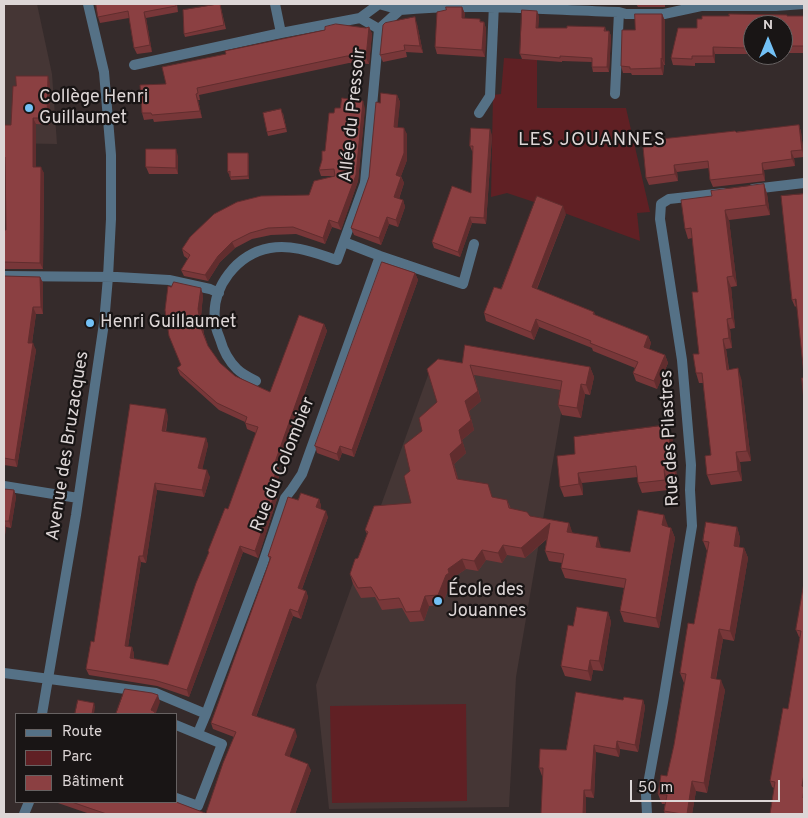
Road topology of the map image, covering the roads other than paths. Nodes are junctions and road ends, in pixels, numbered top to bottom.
1 (88, 4) edge
2 (275, 4) edge
3 (379, 4) edge
4 (804, 4) edge
5 (494, 6) edge
6 (400, 10) junction
7 (624, 10) edge
8 (360, 18) junction
9 (379, 29) junction
10 (281, 33) junction
11 (134, 65) dead end
12 (616, 94) dead end
13 (479, 112) dead end
14 (804, 183) edge
15 (344, 242) junction
16 (474, 244) dead end
17 (380, 256) junction
18 (4, 276) edge
19 (108, 277) junction
20 (219, 293) junction
21 (256, 381) dead end
22 (4, 486) edge
23 (78, 498) junction
24 (4, 672) edge
25 (48, 679) junction
26 (42, 713) edge
27 (206, 714) junction
28 (178, 726) edge
29 (198, 733) junction
30 (178, 799) edge
31 (647, 814) edge

1 - 19 street, Avenue des Bruzacques
2 - 10 street
3 - 6 street
3 - 8 street
4 - 7 street
5 - 6 street
5 - 7 street
5 - 13 street
6 - 9 street
7 - 12 street
8 - 9 street
8 - 10 street
9 - 15 street, Allée du Pressoir
10 - 11 street
14 - 31 street, Rue des Pilastres
15 - 17 street
15 - 20 street, Allée du Pressoir
16 - 17 street
17 - 27 street, Rue du Colombier
18 - 19 street
19 - 20 street
19 - 23 street, Avenue des Bruzacques
20 - 21 street
22 - 23 street
23 - 25 street, Avenue des Bruzacques
24 - 25 street
25 - 26 street, Avenue des Bruzacques
25 - 27 street
27 - 29 street, Rue du Colombier
28 - 29 street
29 - 30 street

